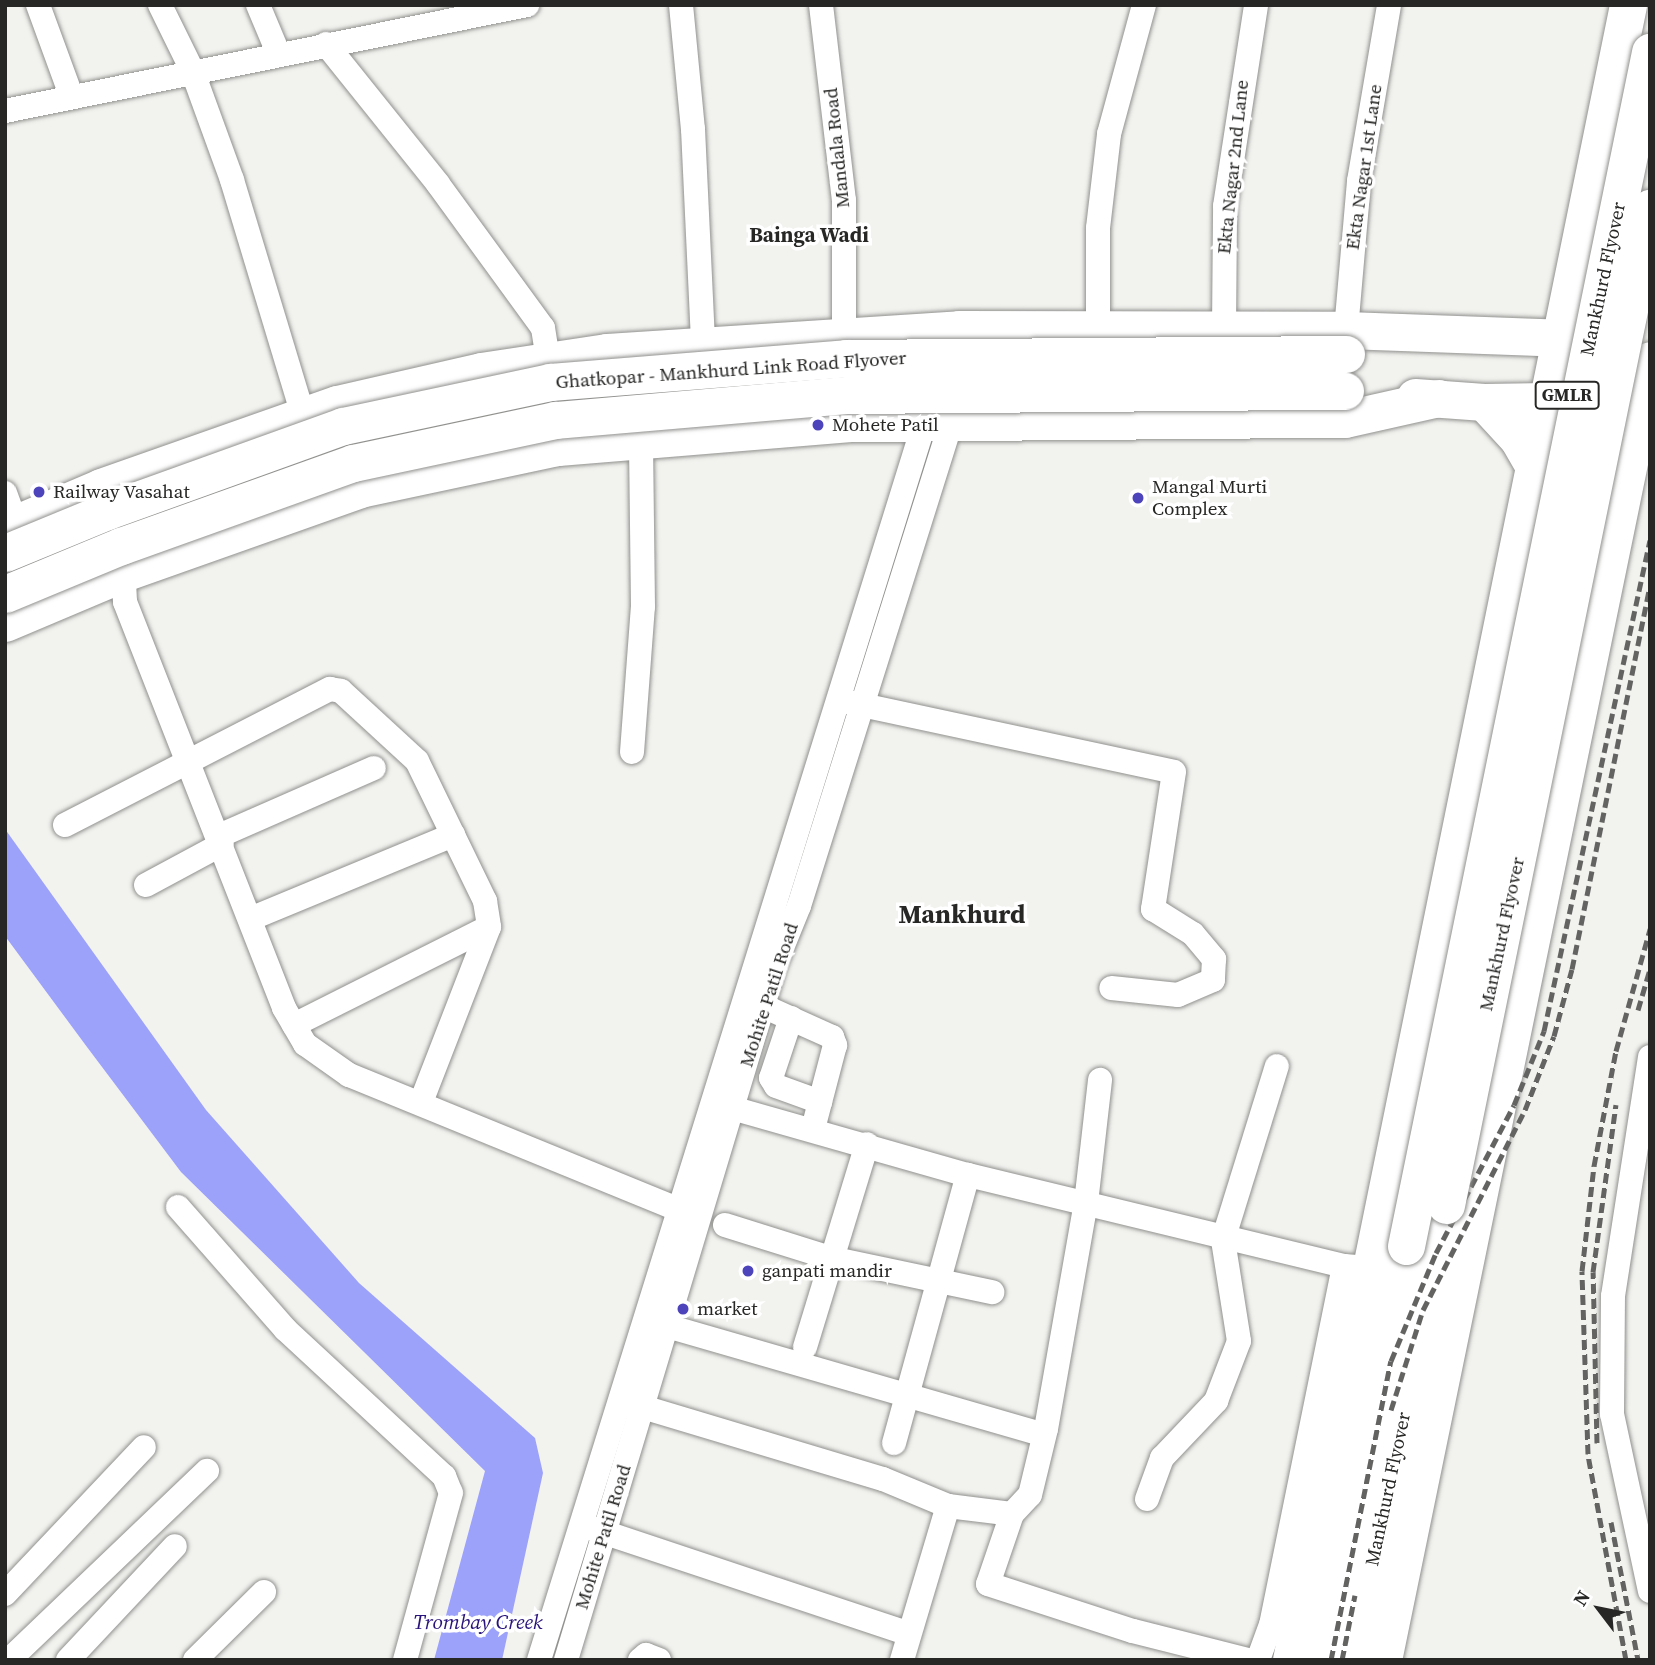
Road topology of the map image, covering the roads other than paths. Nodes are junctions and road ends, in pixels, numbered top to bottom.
1 (38, 5) edge
2 (160, 5) edge
3 (258, 5) edge
4 (527, 5) edge
5 (681, 5) edge
6 (821, 5) edge
7 (1144, 5) edge
8 (1255, 5) edge
9 (1389, 5) edge
10 (1628, 5) edge
11 (417, 16) edge
12 (326, 44) junction
13 (1650, 52) edge
14 (279, 55) junction
15 (185, 71) junction
16 (71, 95) junction
17 (5, 111) edge
18 (1650, 208) edge
19 (948, 330) junction
20 (1224, 330) junction
21 (1098, 331) junction
22 (844, 334) junction
23 (1560, 338) junction
24 (1346, 342) junction
25 (704, 345) junction
26 (548, 359) junction
27 (1649, 367) edge
28 (1439, 398) junction
29 (1548, 401) junction
30 (1484, 402) junction
31 (303, 415) junction
32 (941, 423) junction
33 (641, 438) junction
34 (1534, 467) junction
35 (101, 487) junction
36 (8, 524) edge
37 (126, 572) junction
38 (5, 594) edge
39 (5, 623) edge
40 (851, 703) junction
41 (632, 752) dead end
42 (191, 762) junction
43 (374, 768) dead end
44 (65, 825) dead end
45 (453, 835) junction
46 (221, 840) junction
47 (146, 885) dead end
48 (250, 919) junction
49 (489, 927) junction
50 (762, 976) junction
51 (1111, 988) dead end
52 (763, 1006) junction
53 (791, 1017) junction
54 (294, 1025) junction
55 (1650, 1057) edge
56 (1277, 1066) dead end
57 (1100, 1080) dead end
58 (421, 1101) junction
59 (820, 1102) junction
60 (723, 1105) junction
61 (813, 1129) junction
62 (867, 1144) junction
63 (968, 1175) junction
64 (1086, 1203) junction
65 (178, 1207) dead end
66 (689, 1214) junction
67 (725, 1225) dead end
68 (1223, 1240) junction
69 (1374, 1254) junction
70 (830, 1258) junction
71 (939, 1281) junction
72 (992, 1292) dead end
73 (667, 1326) junction
74 (805, 1347) dead end
75 (906, 1396) junction
76 (631, 1403) junction
77 (1044, 1435) junction
78 (894, 1444) dead end
79 (144, 1447) dead end
80 (207, 1471) dead end
81 (1147, 1499) dead end
82 (948, 1506) junction
83 (1012, 1514) junction
84 (580, 1525) junction
85 (605, 1531) junction
86 (175, 1546) dead end
87 (564, 1577) junction
88 (589, 1584) junction
89 (1650, 1591) edge
90 (264, 1592) dead end
91 (5, 1594) edge
92 (909, 1634) junction
93 (1295, 1646) edge
94 (9, 1660) edge
95 (68, 1660) edge
96 (195, 1660) edge
97 (405, 1660) edge
98 (539, 1660) edge
99 (566, 1660) edge
100 (640, 1660) edge
101 (659, 1660) edge
102 (902, 1660) edge
103 (1248, 1660) edge
104 (1258, 1660) edge
105 (1354, 1660) edge
106 (1384, 1660) edge

1 - 16 street
2 - 15 street
3 - 14 street
4 - 11 street
5 - 25 street
6 - 22 street, Mandala Road
7 - 21 street
8 - 20 street, Ekta Nagar 2nd Lane
9 - 24 street, Ekta Nagar 1st Lane
10 - 23 highway
11 - 12 street
12 - 14 street
12 - 26 street
13 - 69 highway, Mankhurd Flyover, bridge
14 - 15 street
15 - 16 street
15 - 31 street
16 - 17 street
18 - 105 highway, Mankhurd Flyover, bridge
19 - 21 highway
19 - 22 highway
19 - 32 street, Mohite Patil Road
20 - 21 highway
20 - 24 highway
22 - 25 highway
23 - 24 highway, Ghatkopar - Mankhurd Link Road Flyover / GMLR
23 - 27 highway, GMLR
23 - 29 highway
24 - 36 highway, Ghatkopar - Mankhurd Link Road Flyover, bridge
25 - 26 highway
26 - 31 highway
27 - 29 highway, GMLR
27 - 106 highway
28 - 30 highway, GMLR
28 - 32 highway
28 - 38 highway, Ghatkopar - Mankhurd Link Road Flyover / GMLR, bridge
29 - 30 highway, GMLR
29 - 34 highway
30 - 34 highway
31 - 35 highway
32 - 33 highway
32 - 40 street, Mohite Patil Road
33 - 37 highway
33 - 41 street
34 - 69 highway
35 - 36 highway
35 - 37 street
37 - 39 highway
37 - 42 street
40 - 50 street, Mohite Patil Road
40 - 51 street
42 - 44 street
42 - 45 street
42 - 46 street
43 - 46 street
45 - 48 street
45 - 49 street
46 - 47 street
46 - 48 street
48 - 54 street
49 - 54 street
49 - 58 street
50 - 52 street, Mohite Patil Road
50 - 60 street
52 - 53 street
52 - 60 street, Mohite Patil Road
53 - 59 street
53 - 59 street
54 - 58 street
55 - 89 street
56 - 68 street
57 - 64 street
58 - 66 street
59 - 61 street
60 - 61 street
60 - 66 street, Mohite Patil Road
61 - 62 street
62 - 63 street
62 - 70 street
63 - 64 street
63 - 71 street
64 - 68 street
64 - 77 street
65 - 97 street
66 - 73 street, Mohite Patil Road
66 - 76 street
67 - 70 street
68 - 69 street
68 - 81 street
69 - 93 highway
69 - 93 highway, Mankhurd Flyover
70 - 71 street
70 - 74 street
71 - 72 street
71 - 75 street
73 - 75 street
73 - 76 street, Mohite Patil Road
75 - 77 street
75 - 78 street
76 - 82 street
76 - 84 street
76 - 85 street, Mohite Patil Road
77 - 83 street
79 - 91 street
80 - 94 street
82 - 83 street
82 - 92 street
83 - 103 street
84 - 85 street
84 - 87 street
85 - 88 street, Mohite Patil Road
85 - 92 street
86 - 95 street
87 - 88 street
87 - 98 street
88 - 99 street, Mohite Patil Road
90 - 96 street
92 - 102 street
93 - 104 street
100 - 101 street

